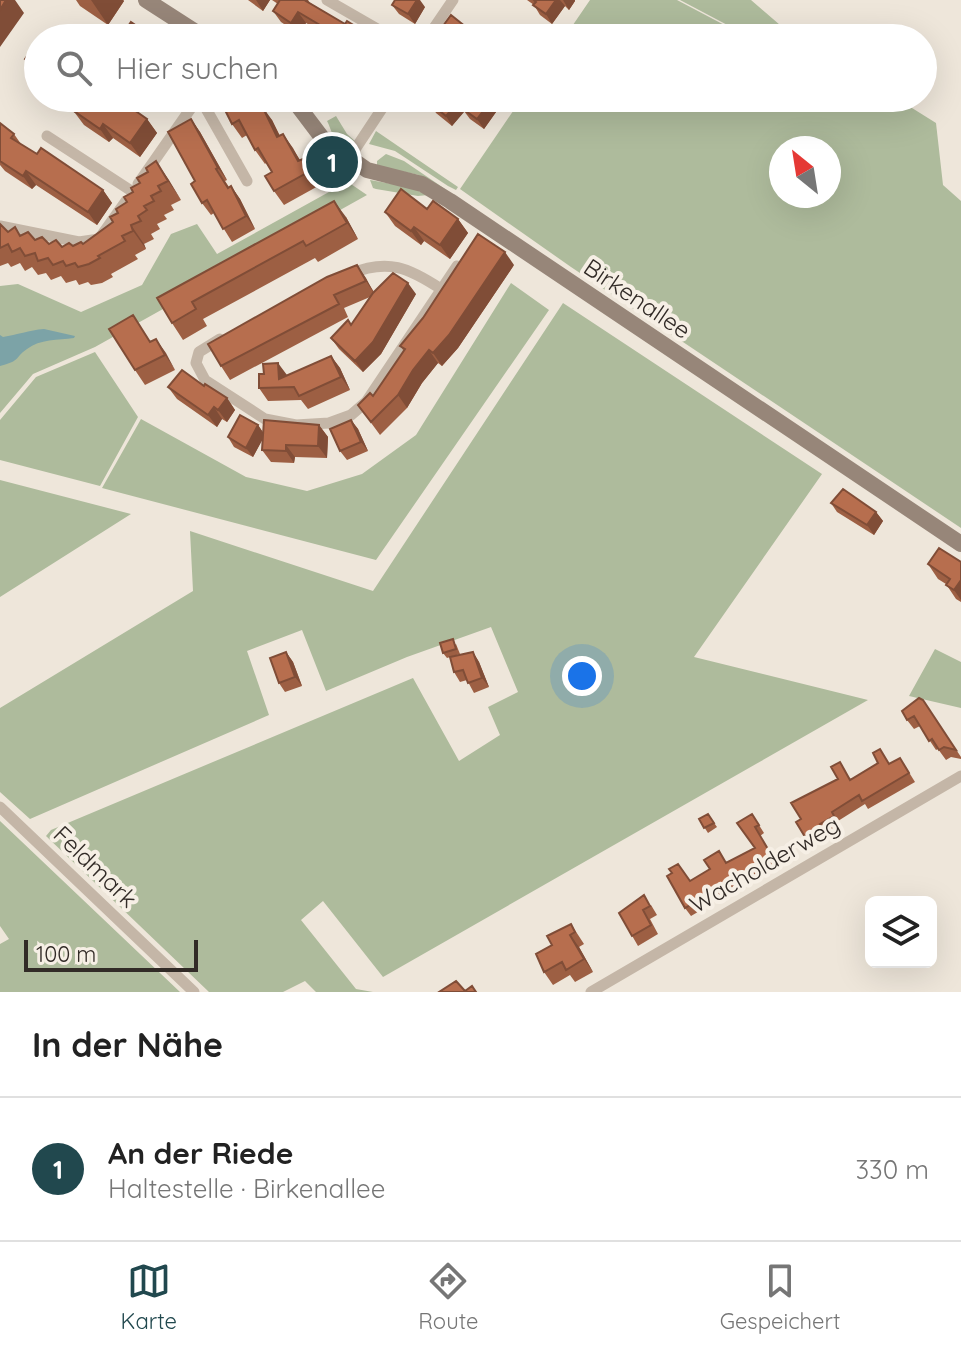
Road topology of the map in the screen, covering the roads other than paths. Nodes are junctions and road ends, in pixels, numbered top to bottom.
1 (146, 0) edge
2 (327, 0) edge
3 (453, 0) edge
4 (183, 24) edge
5 (369, 24) edge
6 (437, 24) edge
7 (189, 112) edge
8 (207, 112) edge
9 (303, 112) edge
10 (380, 112) edge
11 (47, 136) dead end
12 (350, 157) junction
13 (247, 181) dead end
14 (133, 192) junction
15 (0, 226) edge
16 (468, 252) edge
17 (338, 279) edge
18 (441, 289) junction
19 (233, 332) edge
20 (961, 544) edge
21 (961, 776) edge
22 (0, 807) edge
23 (194, 992) edge
24 (591, 992) edge

1 - 4 street
2 - 5 street
3 - 6 street
7 - 14 street
8 - 13 street
9 - 12 street, Birkenallee
10 - 12 street
11 - 14 street
12 - 20 street, Birkenallee
14 - 15 street
16 - 18 street
17 - 18 street
18 - 19 street
21 - 24 street, Wacholderweg
22 - 23 street, Feldmark

